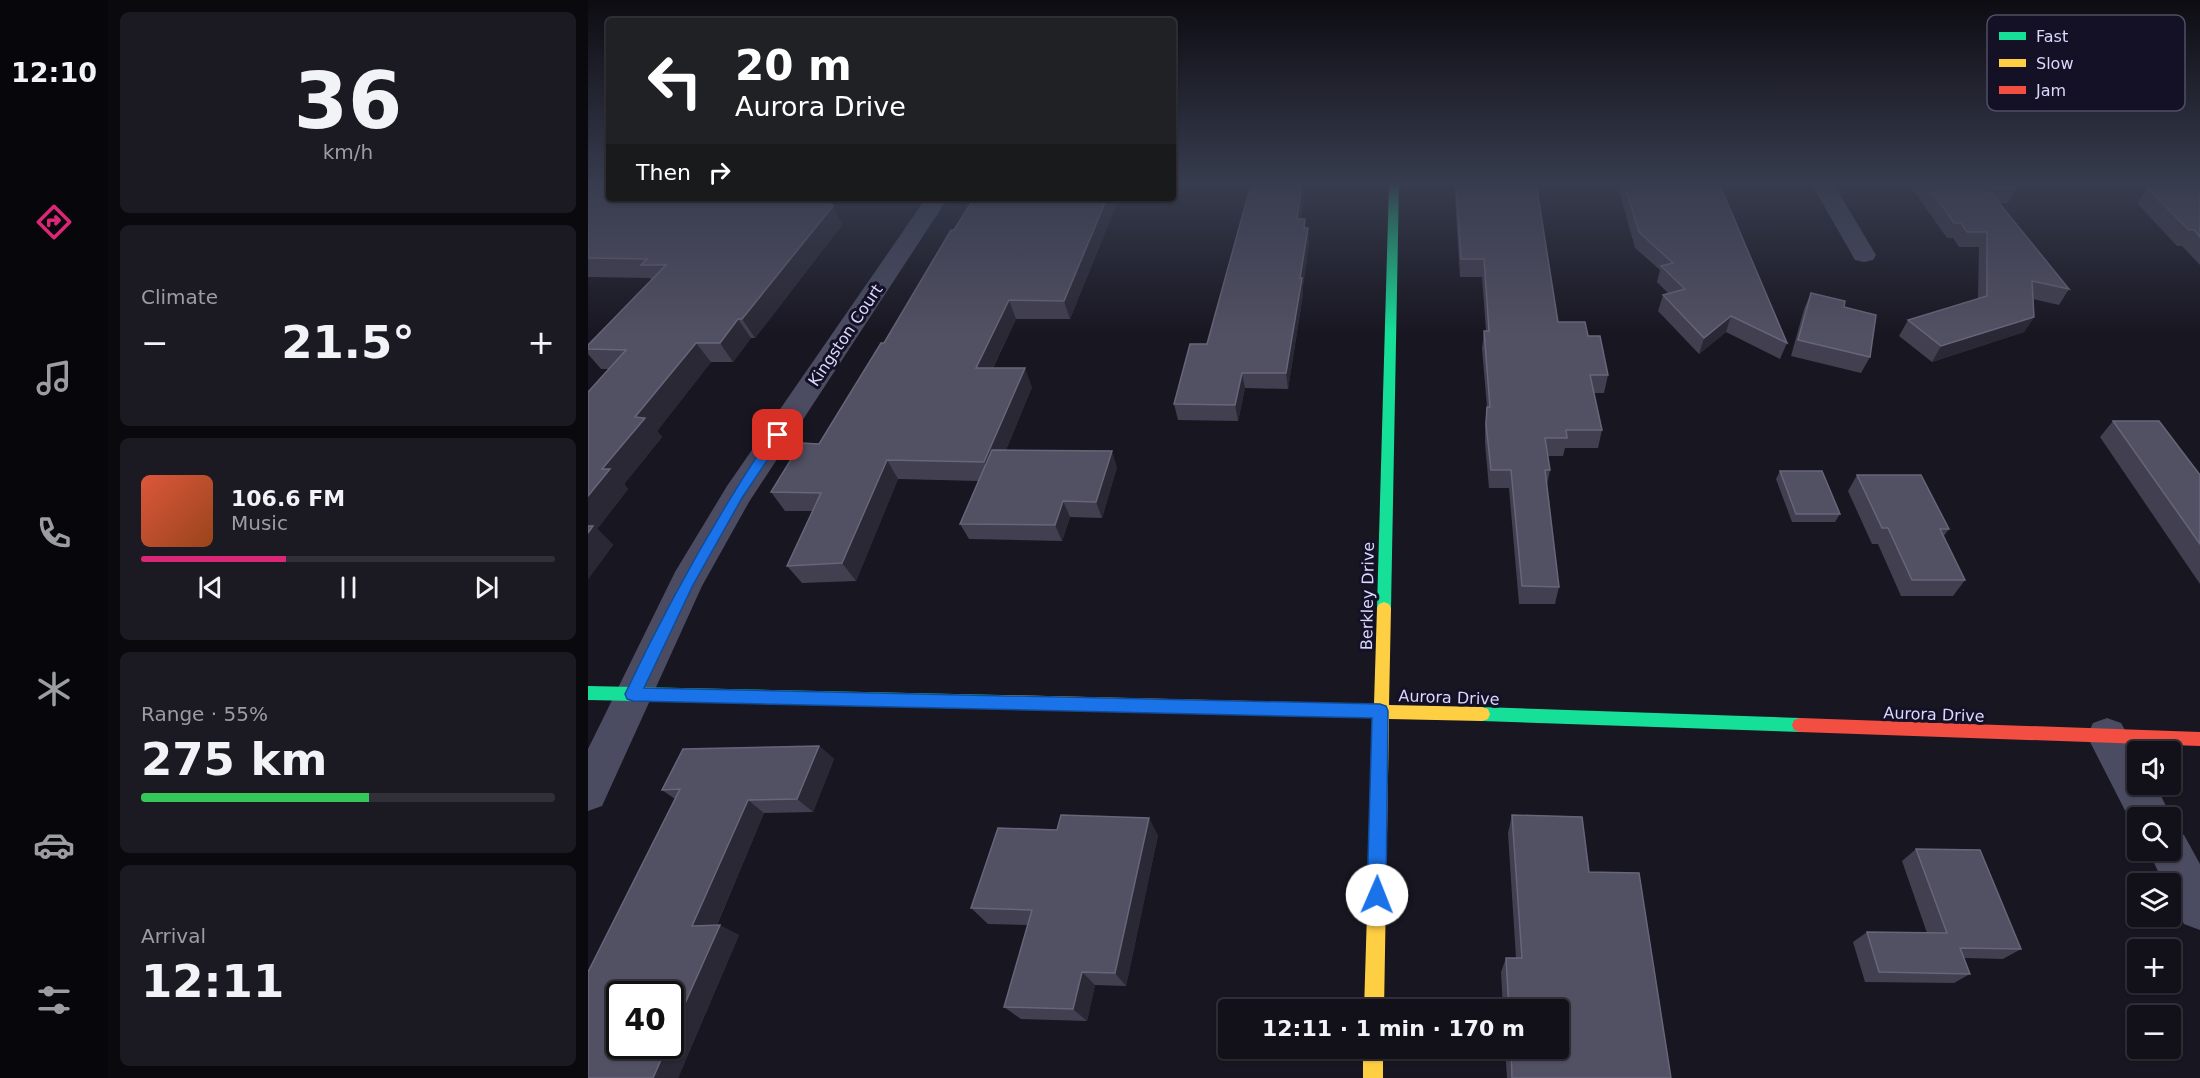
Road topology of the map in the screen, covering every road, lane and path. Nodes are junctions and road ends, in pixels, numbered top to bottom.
1 (913, 233) edge
2 (1393, 233) edge
3 (1851, 233) edge
4 (1864, 255) dead end
5 (588, 693) edge
6 (633, 694) junction
7 (1380, 711) junction
8 (2107, 736) junction
9 (2200, 739) edge
10 (588, 792) edge
11 (2145, 807) edge
12 (2175, 861) edge
13 (2200, 908) edge
14 (1374, 999) edge
15 (1373, 1059) edge
16 (1373, 1078) edge

1 - 6 street, Kingston Court
2 - 7 street, Berkley Drive
3 - 4 street
5 - 6 street, Aurora Drive
6 - 7 street, Aurora Drive
6 - 10 street, Kingston Court
7 - 8 street, Aurora Drive
7 - 14 street, Berkley Drive
8 - 9 street, Aurora Drive
8 - 11 street
12 - 13 street
15 - 16 street

